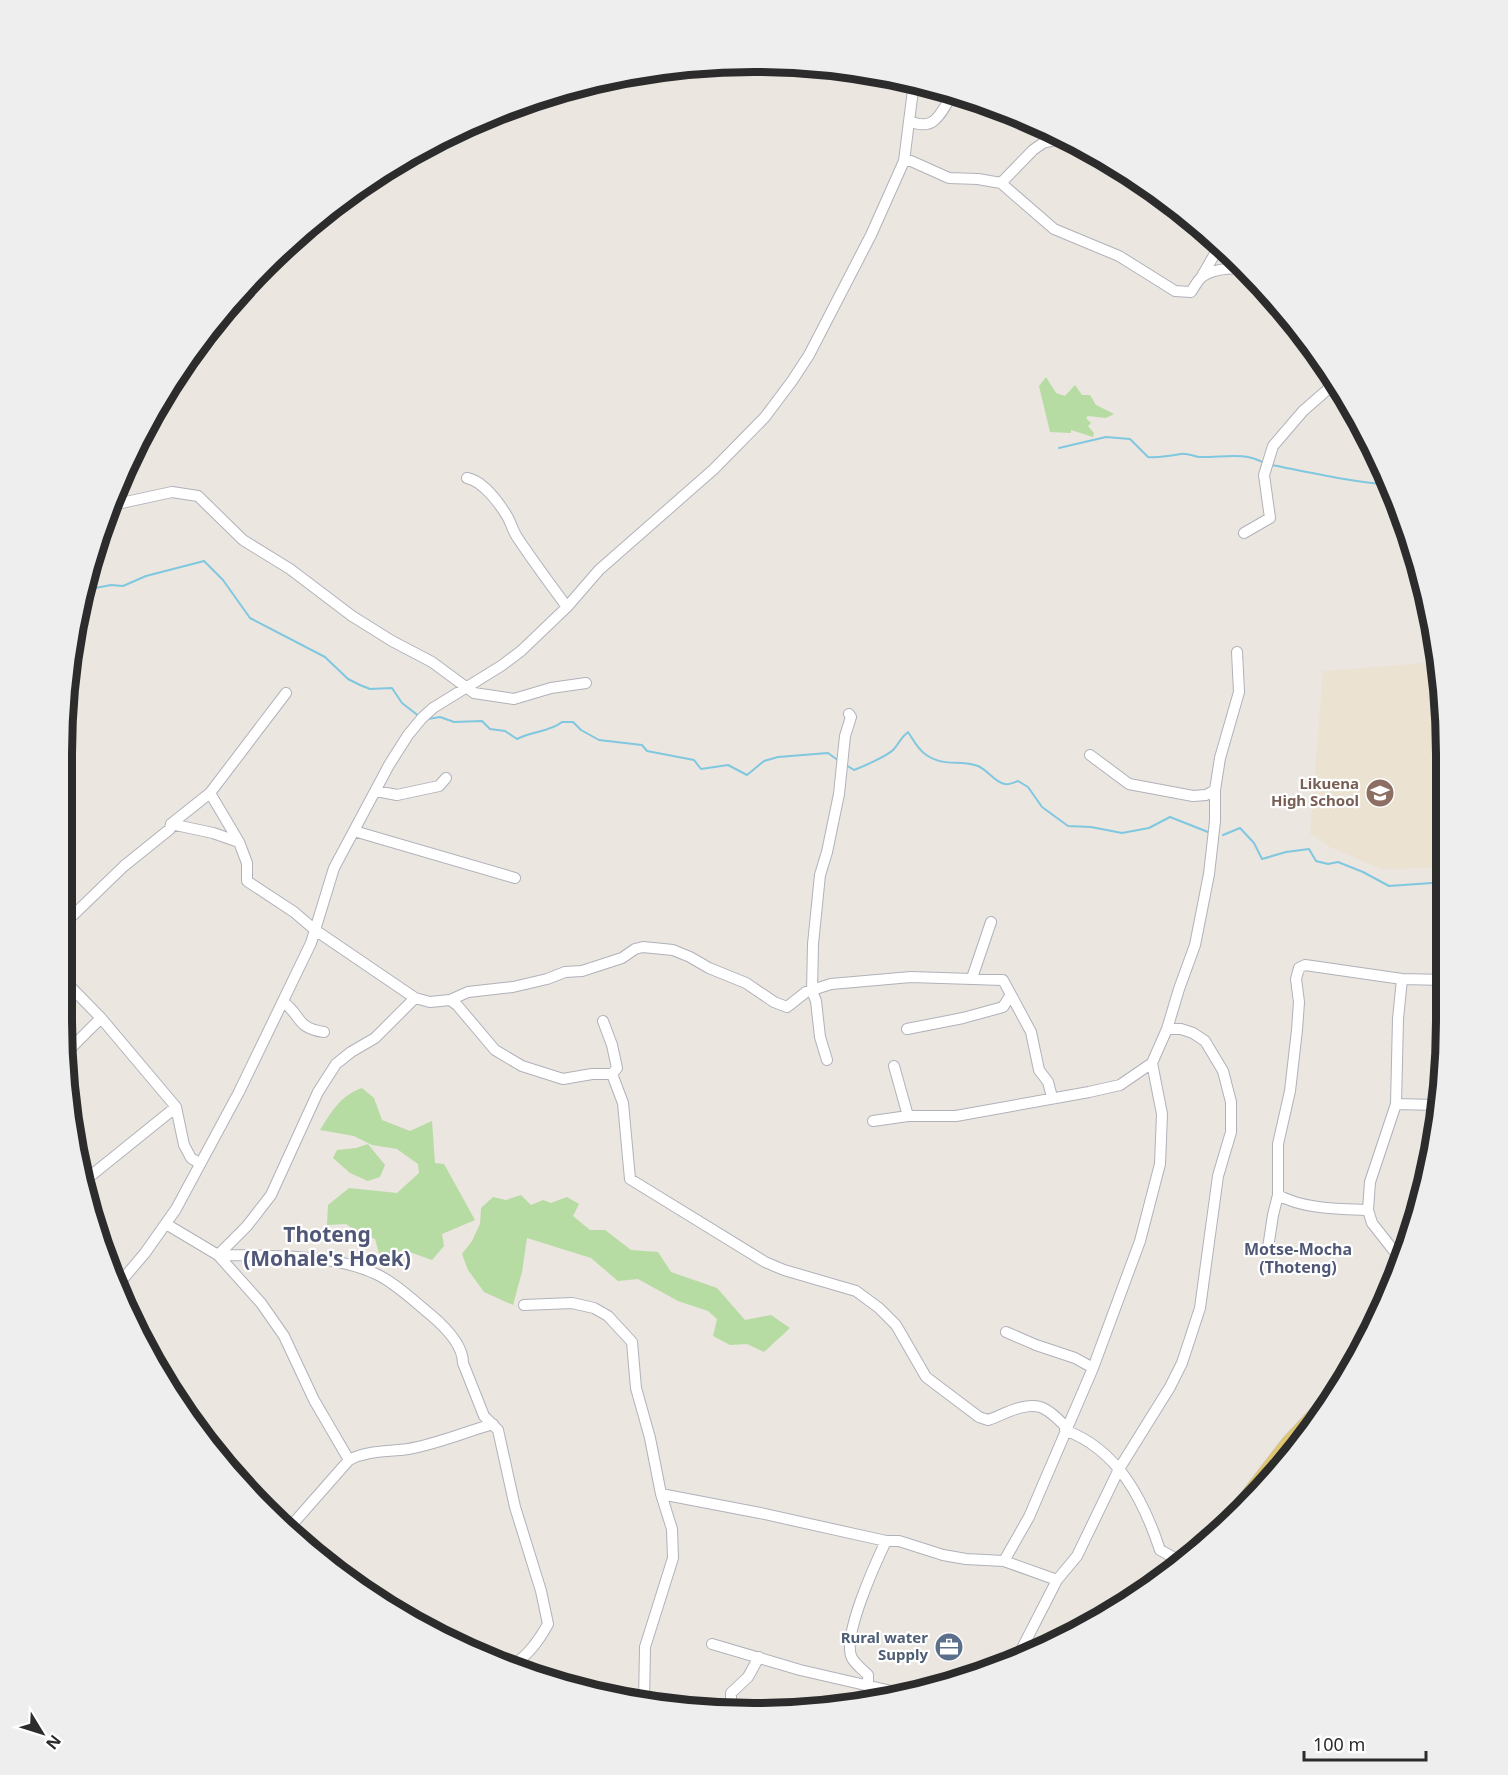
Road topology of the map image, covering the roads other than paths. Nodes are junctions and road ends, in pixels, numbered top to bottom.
1 (913, 91) edge
2 (949, 101) edge
3 (909, 122) junction
4 (1053, 141) edge
5 (904, 160) junction
6 (1001, 183) junction
7 (1216, 252) edge
8 (1232, 268) edge
9 (1202, 276) junction
10 (1328, 387) edge
11 (466, 478) dead end
12 (120, 503) edge
13 (1244, 533) dead end
14 (567, 607) junction
15 (1237, 652) dead end
16 (586, 683) dead end
17 (465, 688) junction
18 (286, 693) dead end
19 (849, 714) dead end
20 (1090, 756) dead end
21 (446, 778) dead end
22 (1215, 790) junction
23 (376, 792) junction
24 (210, 793) junction
25 (171, 824) junction
26 (354, 831) junction
27 (239, 842) junction
28 (515, 878) dead end
29 (72, 916) edge
30 (991, 922) dead end
31 (315, 930) junction
32 (972, 978) junction
33 (1402, 978) junction
34 (1436, 980) edge
35 (72, 988) edge
36 (812, 991) junction
37 (1010, 996) junction
38 (415, 998) junction
39 (450, 1000) junction
40 (283, 1002) junction
41 (101, 1018) junction
42 (603, 1021) dead end
43 (907, 1029) dead end
44 (1167, 1029) junction
45 (324, 1032) dead end
46 (73, 1046) edge
47 (827, 1060) dead end
48 (1152, 1063) junction
49 (894, 1066) dead end
50 (612, 1074) junction
51 (1052, 1097) junction
52 (1396, 1104) junction
53 (1431, 1105) edge
54 (176, 1107) junction
55 (908, 1116) junction
56 (873, 1121) dead end
57 (200, 1163) junction
58 (90, 1176) edge
59 (1278, 1195) junction
60 (1368, 1209) junction
61 (166, 1224) junction
62 (1269, 1248) dead end
63 (1396, 1250) edge
64 (218, 1255) junction
65 (123, 1279) edge
66 (524, 1305) dead end
67 (1006, 1332) dead end
68 (1093, 1368) junction
69 (493, 1424) junction
70 (1066, 1429) junction
71 (1296, 1434) edge
72 (349, 1460) junction
73 (1119, 1469) junction
74 (1265, 1474) edge
75 (661, 1494) junction
76 (293, 1523) edge
77 (886, 1541) junction
78 (1174, 1558) edge
79 (1004, 1561) junction
80 (1057, 1580) junction
81 (712, 1644) dead end
82 (1022, 1648) edge
83 (759, 1657) junction
84 (520, 1661) edge
85 (868, 1685) junction
86 (888, 1690) edge
87 (644, 1694) edge
88 (731, 1700) dead end

1 - 3 street
2 - 3 street
3 - 5 street
4 - 6 street
5 - 6 street
5 - 14 street
6 - 9 street
7 - 9 street
8 - 9 street
10 - 13 street
11 - 14 street
12 - 17 street
14 - 17 street
15 - 22 street
16 - 17 street
17 - 23 street
18 - 24 street
19 - 36 street
20 - 22 street
21 - 23 street
22 - 44 street
23 - 26 street
24 - 25 street
24 - 27 street
25 - 27 street
25 - 29 street
26 - 28 street
26 - 31 street
27 - 31 street
30 - 32 street
31 - 38 street
31 - 40 street
32 - 36 street
32 - 37 street
33 - 34 street
33 - 52 street
33 - 59 street
35 - 41 street
36 - 39 street
36 - 47 street
37 - 43 street
37 - 51 street
38 - 39 street
38 - 64 street
39 - 50 street
40 - 45 street
40 - 57 street
41 - 46 street
41 - 54 street
42 - 50 street
44 - 48 street
44 - 73 street
48 - 51 street
48 - 68 street
49 - 55 street
50 - 70 street
51 - 55 street
52 - 53 street
52 - 60 street
54 - 57 street
54 - 58 street
55 - 56 street
57 - 61 street
59 - 60 street
59 - 62 street
60 - 63 street
61 - 64 street
61 - 65 street
64 - 69 street
64 - 72 street
66 - 75 street
67 - 68 street
68 - 70 street
69 - 72 street
69 - 84 street
70 - 73 street
70 - 79 street
71 - 74 main road
72 - 76 street
73 - 78 street
73 - 80 street
75 - 77 street
75 - 87 street
77 - 79 street
77 - 85 street
79 - 80 street
80 - 82 street
81 - 83 street
83 - 85 street
83 - 88 street
85 - 86 street

